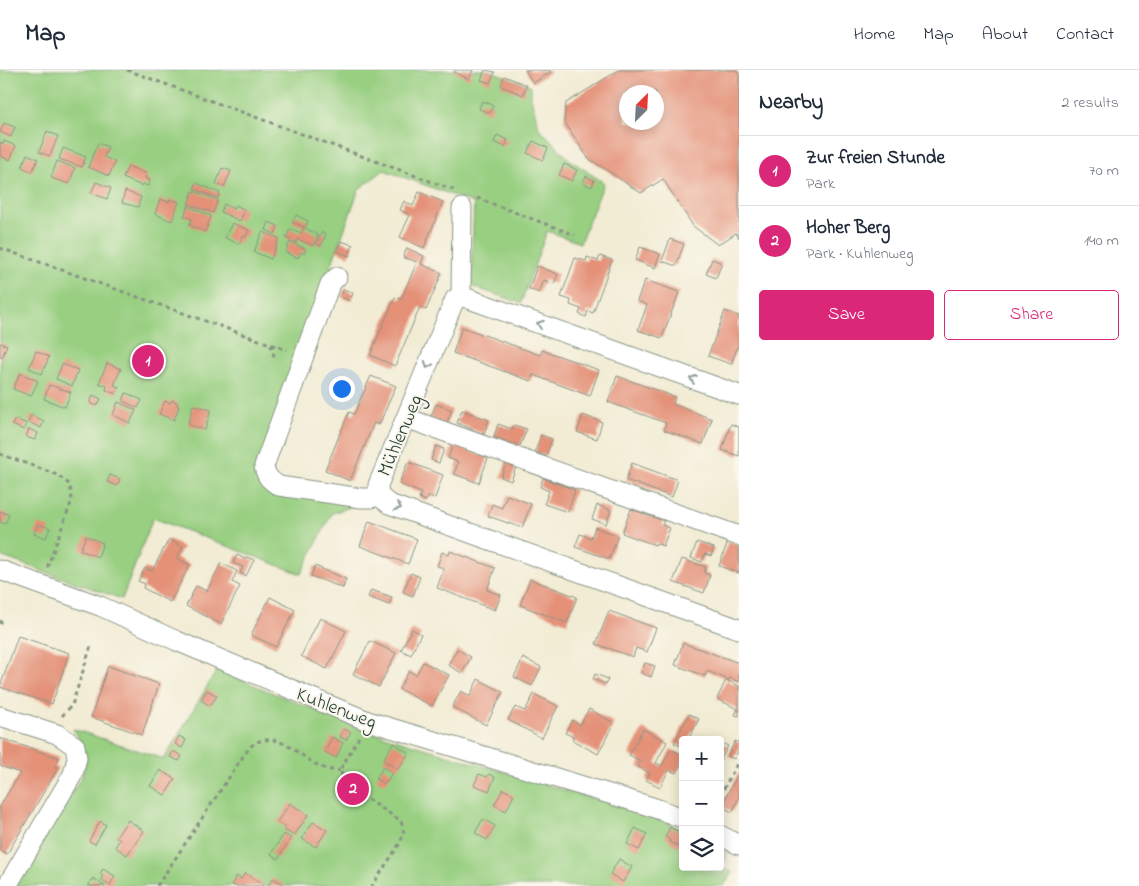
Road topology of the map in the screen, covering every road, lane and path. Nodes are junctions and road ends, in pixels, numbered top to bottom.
1 (127, 70) edge
2 (465, 199) junction
3 (575, 235) dead end
4 (0, 248) edge
5 (337, 277) dead end
6 (460, 296) junction
7 (271, 345) junction
8 (294, 353) dead end
9 (275, 360) dead end
10 (739, 395) edge
11 (406, 418) junction
12 (0, 454) edge
13 (379, 496) junction
14 (739, 536) edge
15 (0, 570) edge
16 (41, 585) junction
17 (3, 617) dead end
18 (0, 624) edge
19 (738, 625) edge
20 (91, 646) dead end
21 (0, 716) edge
22 (368, 721) junction
23 (49, 732) junction
24 (739, 760) edge
25 (340, 770) junction
26 (724, 788) edge
27 (679, 817) edge
28 (724, 837) edge
29 (739, 845) edge
30 (7, 886) edge
31 (157, 886) edge
32 (372, 886) edge

1 - 2 path
2 - 3 path
2 - 6 street
4 - 7 path
5 - 13 street
10 -> 6 street
6 -> 11 street, Mühlenweg
7 - 8 path
7 - 9 path
11 - 13 street, Mühlenweg
11 - 14 street
12 - 16 path
13 -> 19 street, Mühlenweg
15 - 16 street, Kuhlenweg
16 - 22 street, Kuhlenweg
17 - 18 path
20 - 23 path
21 - 23 street
22 - 25 path
22 - 27 street, Kuhlenweg
23 - 30 street
24 - 26 path
25 - 31 path
25 - 32 path
28 - 29 street

